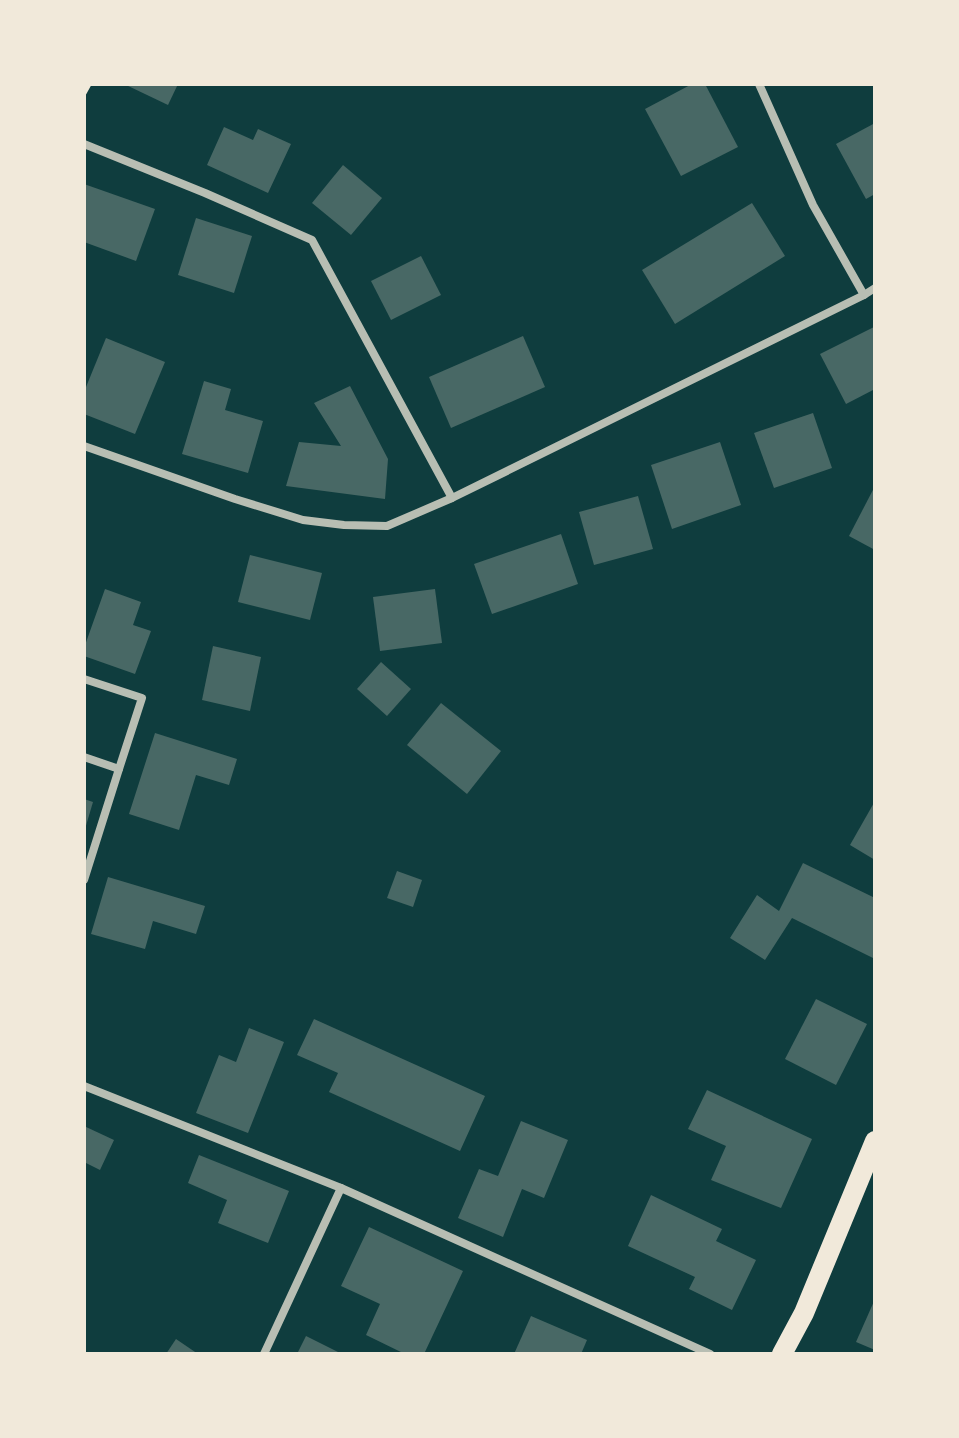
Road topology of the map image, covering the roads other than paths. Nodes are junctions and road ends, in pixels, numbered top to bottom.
1 (759, 84) edge
2 (84, 144) edge
3 (875, 288) edge
4 (864, 295) junction
5 (84, 446) edge
6 (452, 498) junction
7 (84, 679) edge
8 (84, 757) edge
9 (119, 769) junction
10 (84, 880) edge
11 (84, 1086) edge
12 (875, 1141) edge
13 (341, 1188) junction
14 (264, 1354) edge
15 (710, 1354) edge
16 (782, 1354) edge

1 - 4 street
2 - 6 street
3 - 4 street
4 - 6 street
5 - 6 street
7 - 9 street
8 - 9 street
9 - 10 street
11 - 13 street
12 - 16 main road
13 - 14 street
13 - 15 street

